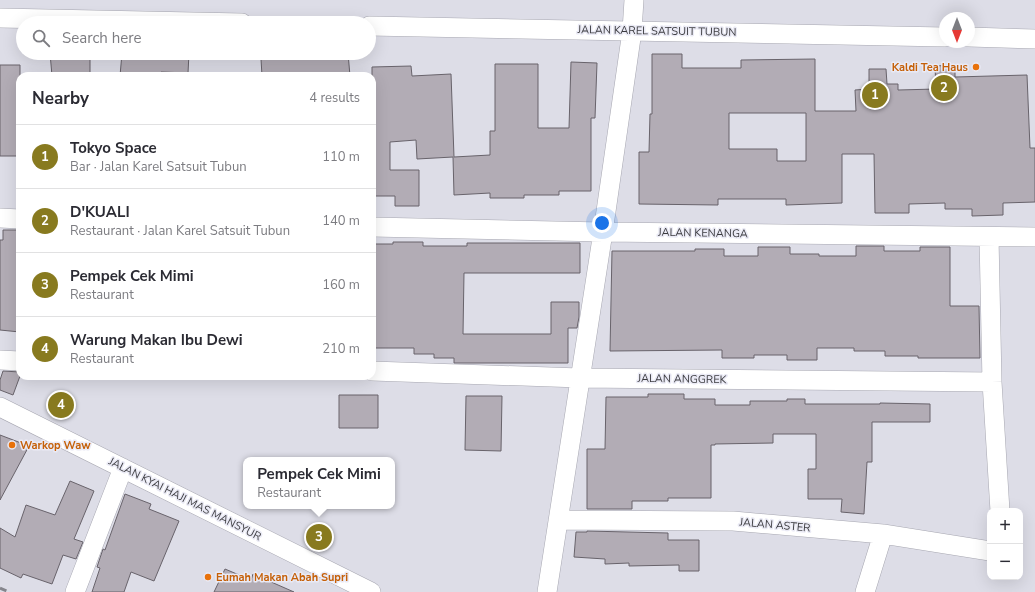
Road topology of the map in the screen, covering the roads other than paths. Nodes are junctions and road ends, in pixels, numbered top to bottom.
1 (634, 0) edge
2 (0, 18) edge
3 (16, 18) edge
4 (376, 26) edge
5 (632, 31) junction
6 (939, 37) edge
7 (975, 37) edge
8 (1035, 39) edge
9 (0, 218) edge
10 (16, 219) edge
11 (376, 227) edge
12 (603, 232) junction
13 (989, 237) junction
14 (1035, 237) edge
15 (0, 360) edge
16 (16, 361) edge
17 (376, 371) edge
18 (580, 378) junction
19 (992, 382) junction
20 (0, 407) edge
21 (123, 468) junction
22 (1000, 508) edge
23 (558, 520) junction
24 (883, 534) junction
25 (987, 551) edge
26 (75, 592) edge
27 (371, 592) edge
28 (547, 592) edge
29 (865, 592) edge

1 - 5 street
2 - 3 street
4 - 5 street, JALAN KAREL SATSUIT TUBUN
5 - 6 street, JALAN KAREL SATSUIT TUBUN
5 - 12 street
7 - 8 street
9 - 10 street
11 - 12 street, JALAN KENANGA
12 - 13 street, JALAN KENANGA
12 - 18 street
13 - 14 street, JALAN KENANGA
13 - 19 street
15 - 16 street
17 - 18 street, JALAN ANGGREK
18 - 19 street, JALAN ANGGREK
18 - 23 street
19 - 22 street
20 - 21 street, JALAN KYAI HAJI MAS MANSYUR
21 - 26 street
21 - 27 street, JALAN KYAI HAJI MAS MANSYUR
23 - 24 street, JALAN ASTER
23 - 28 street
24 - 25 street, JALAN ASTER
24 - 29 street

